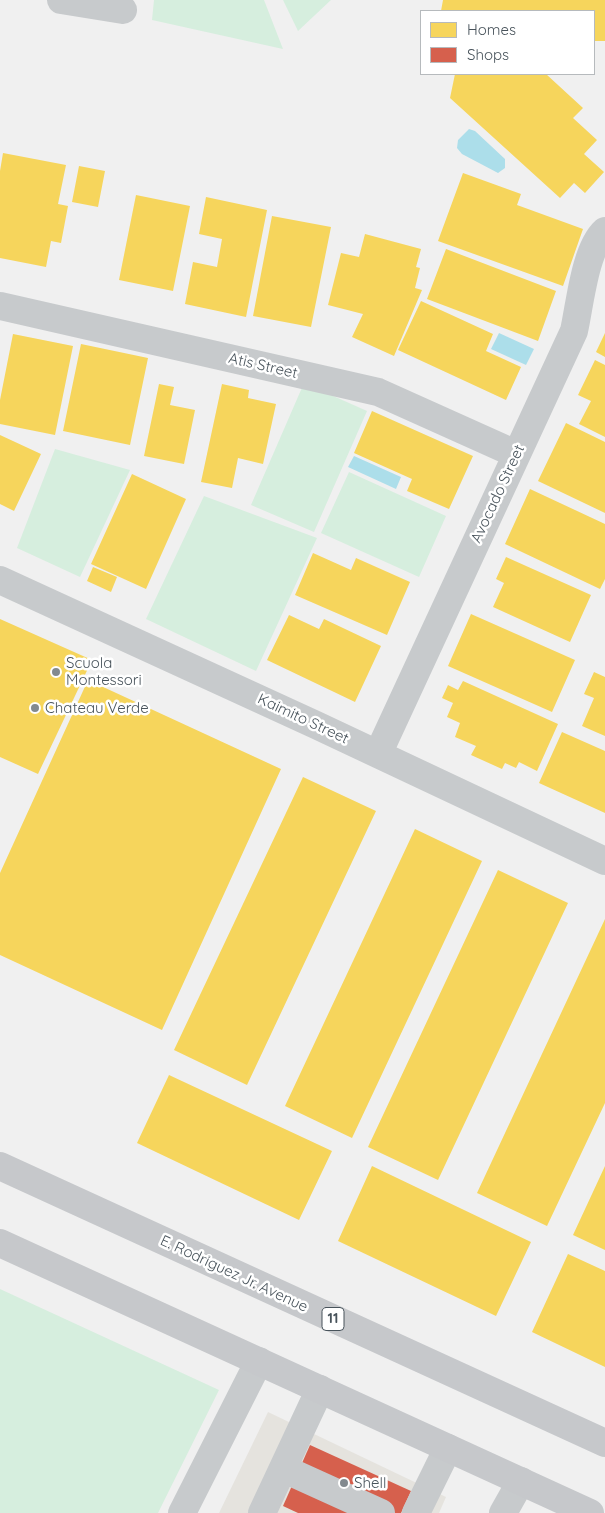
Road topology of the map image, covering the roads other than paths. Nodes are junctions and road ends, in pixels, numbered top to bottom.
1 (62, 0) edge
2 (123, 10) dead end
3 (605, 231) edge
4 (0, 306) edge
5 (516, 454) junction
6 (0, 580) edge
7 (378, 754) junction
8 (605, 861) edge
9 (0, 1166) edge
10 (0, 1243) edge
11 (259, 1361) junction
12 (320, 1389) junction
13 (605, 1443) edge
14 (448, 1448) junction
15 (284, 1469) junction
16 (520, 1481) junction
17 (182, 1513) edge
18 (262, 1513) edge
19 (380, 1513) edge
20 (416, 1513) edge
21 (503, 1513) edge
22 (590, 1513) edge

1 - 2 street
3 - 5 street, Avocado Street
4 - 5 street, Atis Street
5 - 7 street, Avocado Street
6 - 7 street, Kaimito Street
7 - 8 street, Kaimito Street
9 - 13 main road, E. Rodriguez Jr. Avenue / 11
10 - 11 main road
11 - 12 main road
11 - 17 street
12 - 14 main road
12 - 15 street
14 - 16 main road
14 - 20 street
15 - 18 street
15 - 19 street
16 - 21 street
16 - 22 main road

